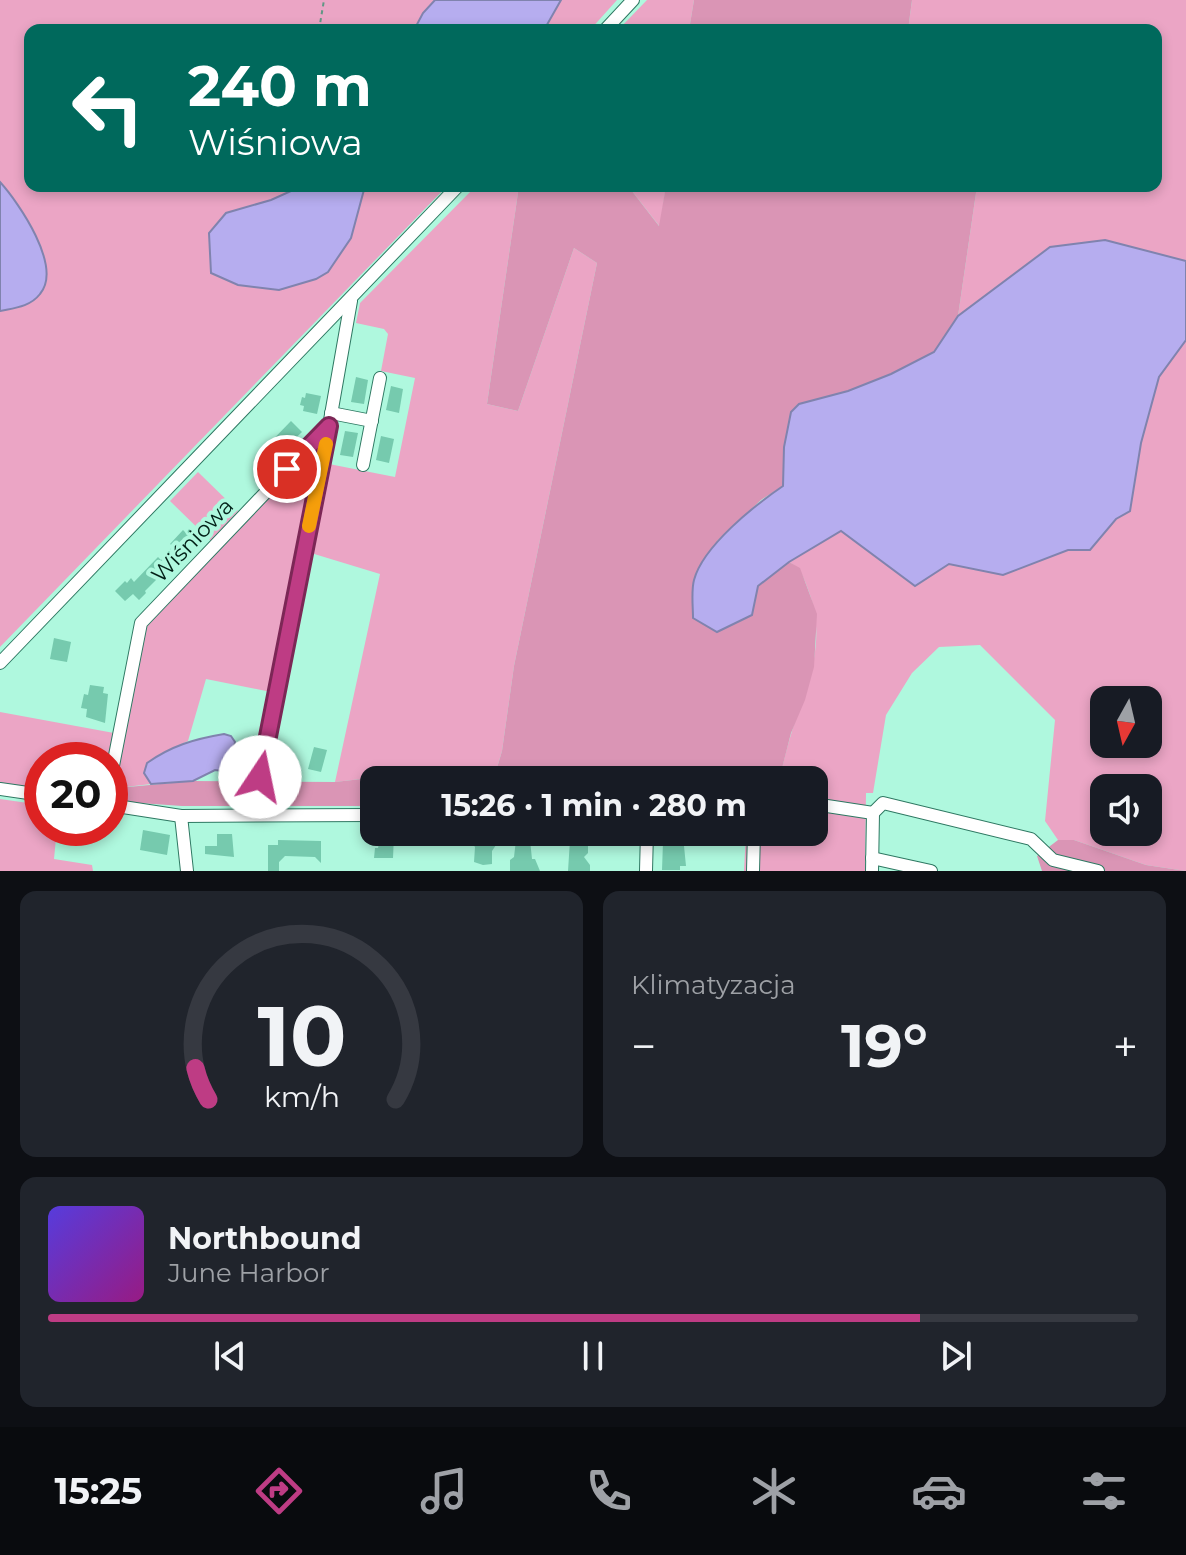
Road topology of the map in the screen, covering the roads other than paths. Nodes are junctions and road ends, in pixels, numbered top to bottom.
1 (633, 0) edge
2 (611, 24) edge
3 (452, 192) edge
4 (352, 300) junction
5 (380, 378) dead end
6 (330, 419) junction
7 (372, 421) junction
8 (363, 465) dead end
9 (0, 663) edge
10 (118, 742) edge
11 (260, 777) dead end
12 (0, 789) edge
13 (24, 792) edge
14 (828, 806) edge
15 (128, 808) edge
16 (873, 813) junction
17 (360, 815) edge
18 (181, 816) junction
19 (647, 846) edge
20 (754, 846) edge
21 (872, 864) edge
22 (187, 871) edge
23 (646, 871) edge
24 (753, 871) edge
25 (931, 871) edge
26 (1098, 871) edge

1 - 2 street
3 - 4 street
4 - 6 street
4 - 9 street
5 - 7 street
6 - 7 street
6 - 10 street, Wiśniowa
6 - 11 street
7 - 8 street
12 - 13 street
14 - 16 street
15 - 18 street
16 - 21 street
16 - 26 street
17 - 18 street
18 - 22 street
19 - 23 street
20 - 24 street
21 - 25 street

